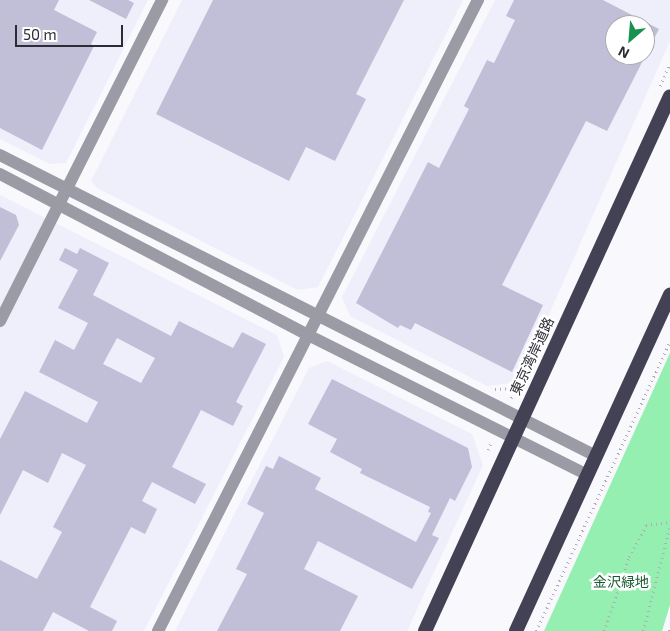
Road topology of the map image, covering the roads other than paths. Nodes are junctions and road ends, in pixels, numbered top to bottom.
1 (162, 0) edge
2 (478, 0) edge
3 (670, 96) edge
4 (0, 155) edge
5 (0, 174) edge
6 (66, 188) junction
7 (59, 204) junction
8 (670, 295) edge
9 (319, 317) junction
10 (0, 321) edge
11 (310, 336) junction
12 (521, 420) junction
13 (514, 436) junction
14 (596, 456) junction
15 (588, 474) junction
16 (158, 631) edge
17 (425, 631) edge
18 (516, 631) edge

1 - 6 street
2 - 9 street
3 - 12 highway, 東京湾岸道路
4 - 6 street
5 - 7 street
6 - 7 street
6 - 9 street
7 - 10 street
7 - 11 street
8 - 14 highway
9 - 11 street
9 - 12 street
11 - 13 street
11 - 16 street
12 - 13 highway, 東京湾岸道路
12 - 14 street
13 - 15 street
13 - 17 highway, 東京湾岸道路
14 - 15 highway
15 - 18 highway

